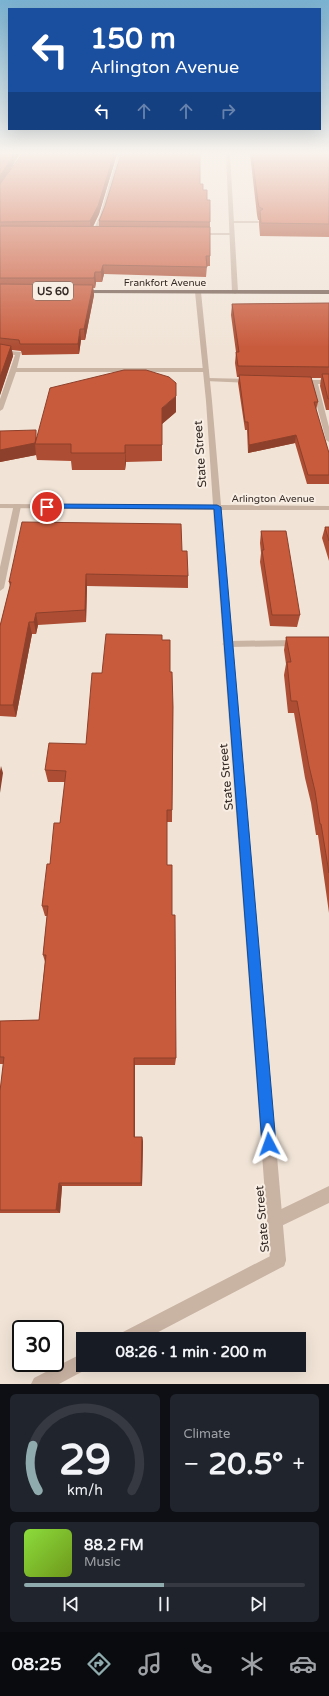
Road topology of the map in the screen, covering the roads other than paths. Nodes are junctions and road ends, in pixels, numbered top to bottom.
1 (100, 219) edge
2 (231, 219) edge
3 (231, 222) junction
4 (258, 222) edge
5 (86, 233) edge
6 (94, 233) junction
7 (102, 233) edge
8 (193, 234) edge
9 (232, 234) junction
10 (72, 291) edge
11 (198, 292) junction
12 (235, 292) junction
13 (329, 292) edge
14 (0, 352) edge
15 (12, 370) junction
16 (206, 375) junction
17 (260, 381) edge
18 (290, 382) edge
19 (314, 382) junction
20 (329, 382) edge
21 (0, 409) edge
22 (329, 440) edge
23 (0, 506) edge
24 (17, 506) junction
25 (217, 507) junction
26 (329, 508) edge
27 (0, 588) edge
28 (306, 643) edge
29 (227, 644) junction
30 (329, 1194) edge
31 (275, 1221) junction
32 (139, 1332) edge
33 (76, 1366) edge
34 (40, 1384) edge

1 - 6 street
2 - 3 street
3 - 4 street
3 - 9 street
5 - 6 street
6 - 7 street
8 - 9 street
9 - 12 street
10 - 11 main road, Frankfort Avenue / US 60
11 - 12 main road, Frankfort Avenue / US 60
11 - 16 street, State Street
12 - 13 main road, Frankfort Avenue / US 60
14 - 15 street
15 - 16 street
15 - 21 street
16 - 17 street
16 - 25 street, State Street
18 - 19 street
19 - 20 street
19 - 22 street
23 - 24 street, Arlington Avenue
24 - 25 street, Arlington Avenue
24 - 27 street
25 - 26 street, Arlington Avenue
25 - 29 street, State Street
28 - 29 street
29 - 31 street, State Street
30 - 31 street
31 - 32 street, State Street
33 - 34 street

